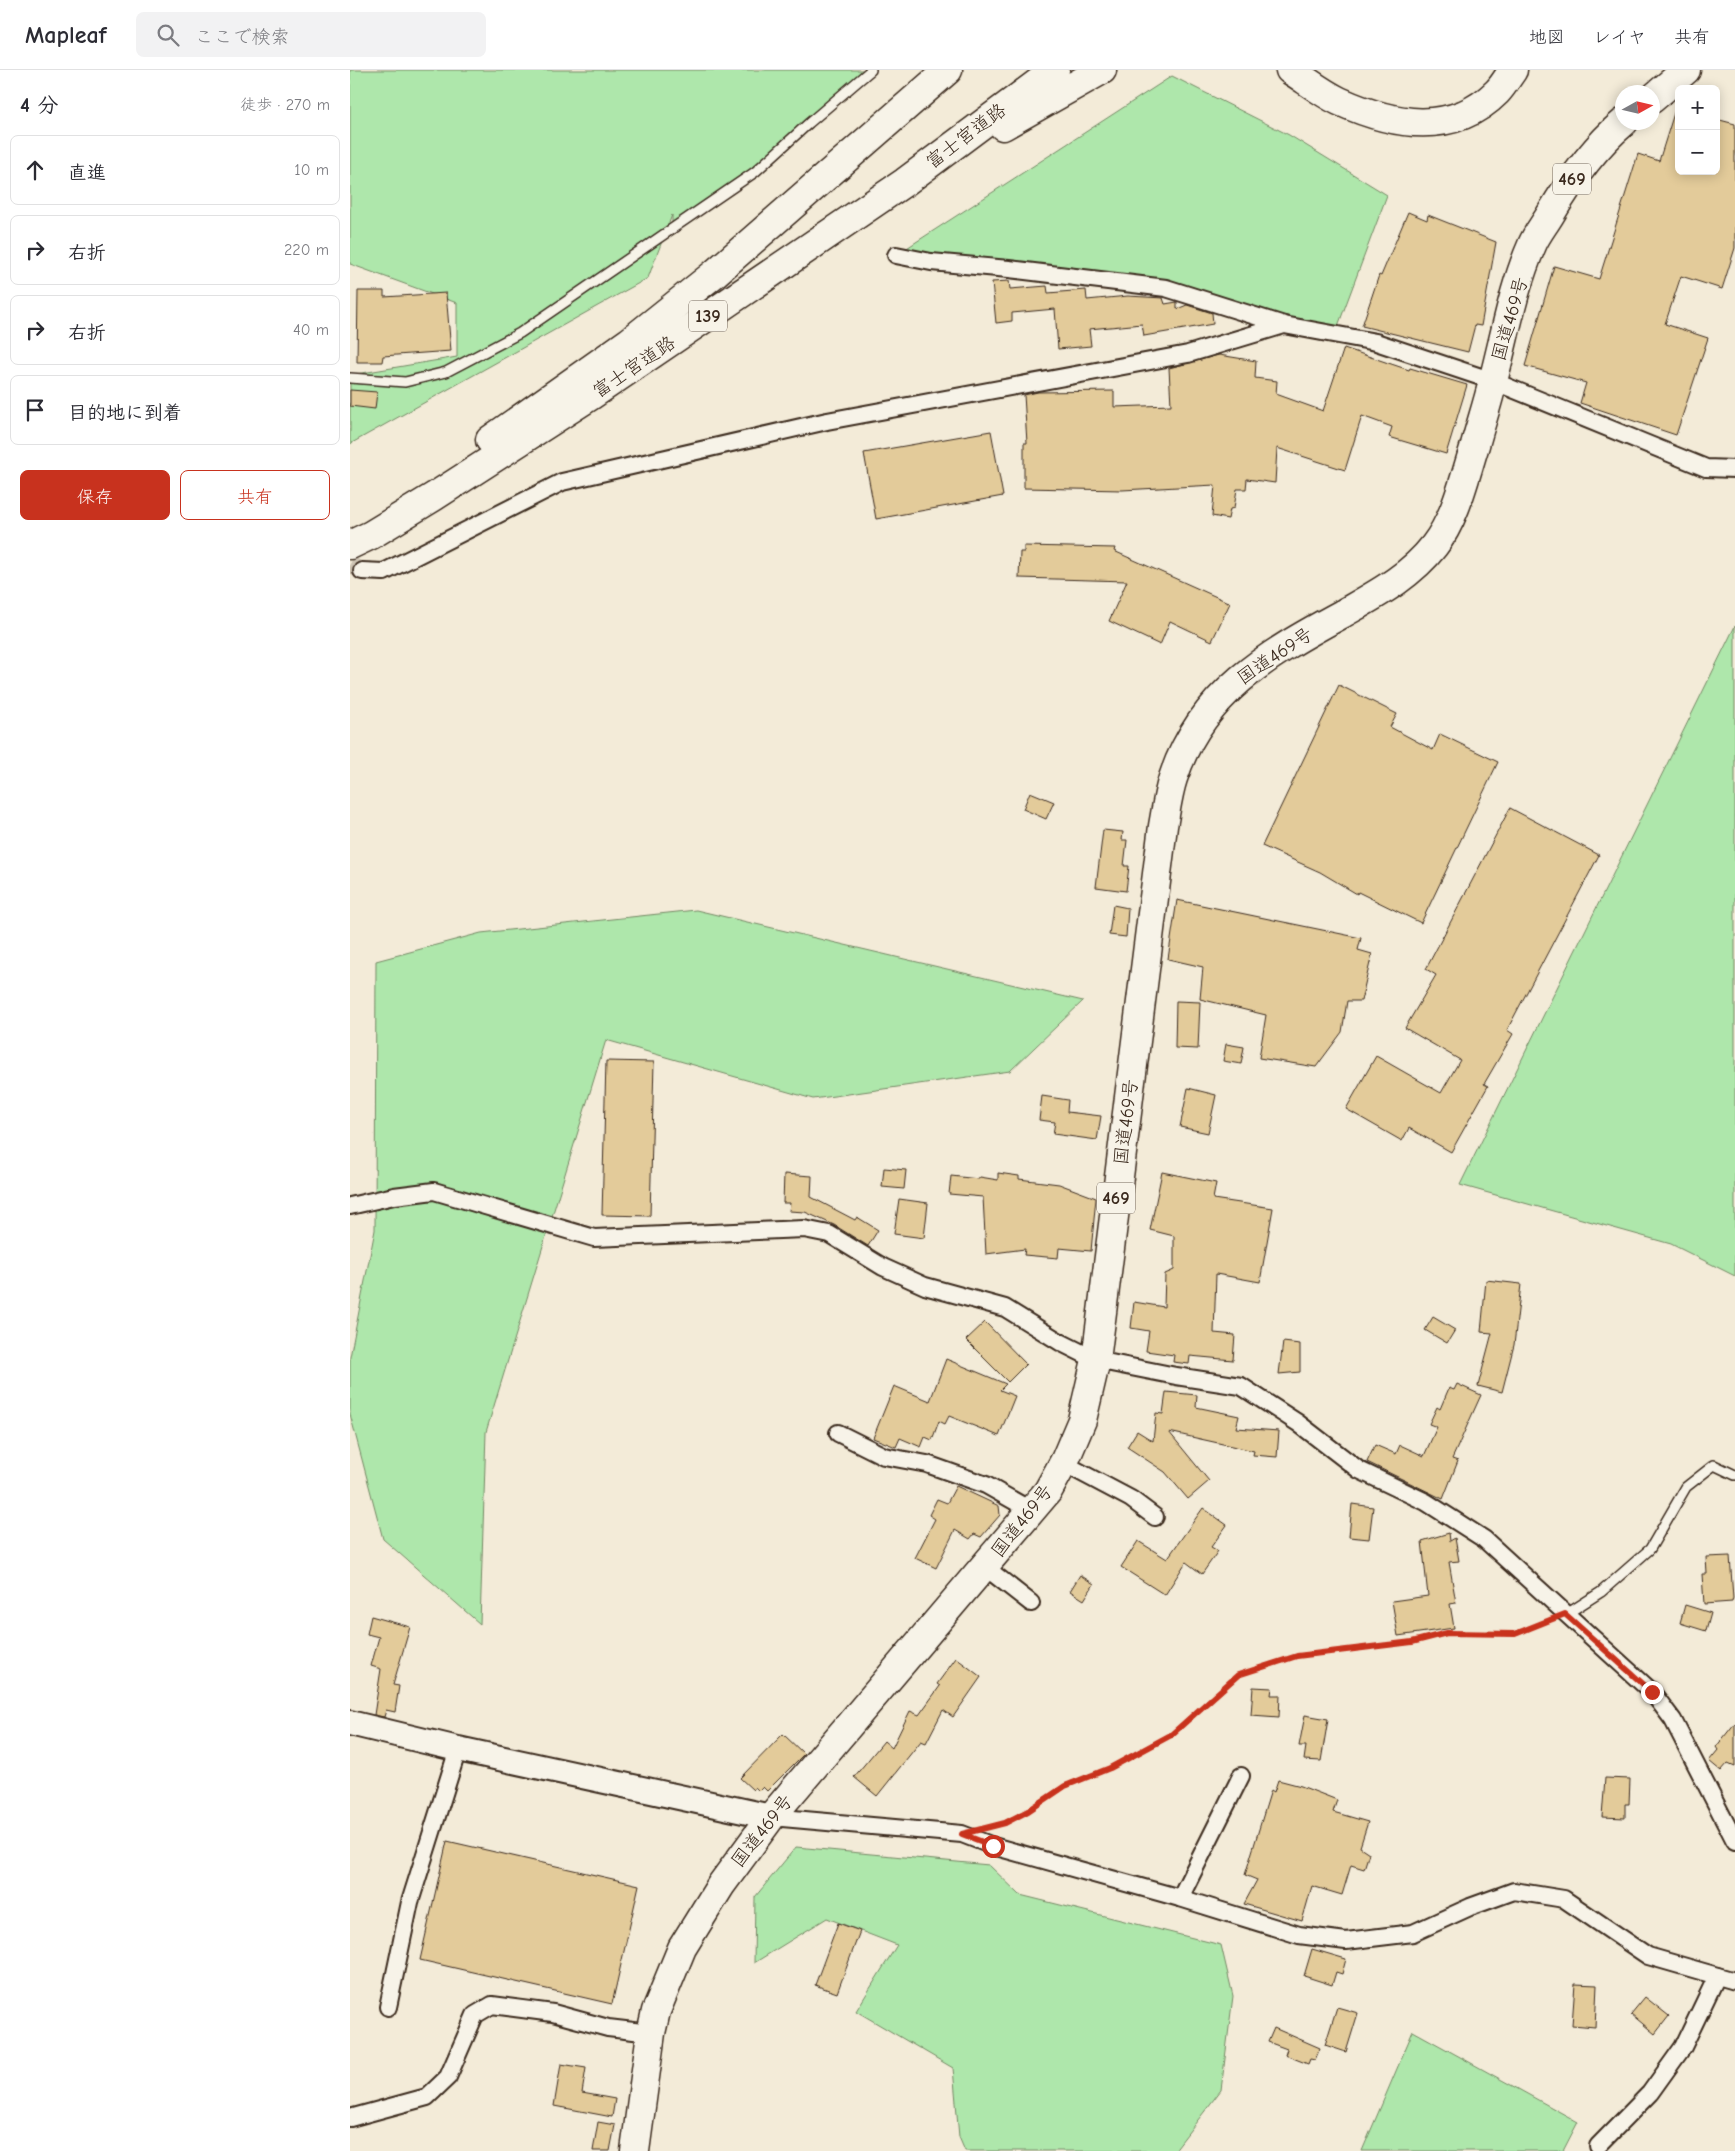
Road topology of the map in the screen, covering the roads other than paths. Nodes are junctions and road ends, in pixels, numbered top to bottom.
1 (872, 70) edge
2 (948, 70) edge
3 (1055, 70) edge
4 (1102, 70) edge
5 (1290, 70) edge
6 (1309, 70) edge
7 (1491, 70) edge
8 (1513, 70) edge
9 (1686, 70) edge
10 (1660, 92) edge
11 (1617, 130) edge
12 (905, 182) junction
13 (896, 255) dead end
14 (1284, 325) junction
15 (350, 378) edge
16 (1493, 381) junction
17 (1735, 469) edge
18 (361, 540) edge
19 (362, 571) tunnel mouth
20 (350, 1206) edge
21 (1096, 1360) junction
22 (838, 1432) dead end
23 (1063, 1463) junction
24 (1735, 1475) edge
25 (1032, 1511) junction
26 (1155, 1516) dead end
27 (985, 1567) junction
28 (1030, 1603) dead end
29 (1565, 1614) junction
30 (350, 1723) edge
31 (458, 1749) junction
32 (1241, 1776) dead end
33 (771, 1817) junction
34 (1735, 1841) edge
35 (1180, 1898) junction
36 (1717, 1976) junction
37 (1735, 1981) edge
38 (388, 2007) dead end
39 (651, 2033) junction
40 (350, 2118) edge
41 (1598, 2146) dead end
42 (635, 2151) edge

1 - 15 lane
2 - 18 highway
3 - 12 highway, 富士宮道路 / 139
4 - 12 highway
5 - 8 highway
6 - 7 highway
9 - 10 highway
11 - 16 highway, 国道469号 / 469
12 - 18 highway, 富士宮道路 / 139
13 - 14 street
14 - 16 street
14 - 19 street
16 - 17 street
16 - 21 highway, 国道469号 / 469
20 - 21 street
21 - 23 highway, 国道469号 / 469
21 - 29 street
22 - 25 street
23 - 25 highway, 国道469号 / 469
23 - 26 street
24 - 29 lane
25 - 27 highway, 国道469号 / 469
27 - 28 street
27 - 33 highway, 国道469号 / 469
29 - 34 street
30 - 31 street
31 - 33 street
31 - 38 street
32 - 35 street
33 - 35 street
33 - 39 highway, 国道469号 / 469
35 - 36 street
36 - 37 street
36 - 41 street
39 - 40 street
39 - 42 highway, 国道469号 / 469

